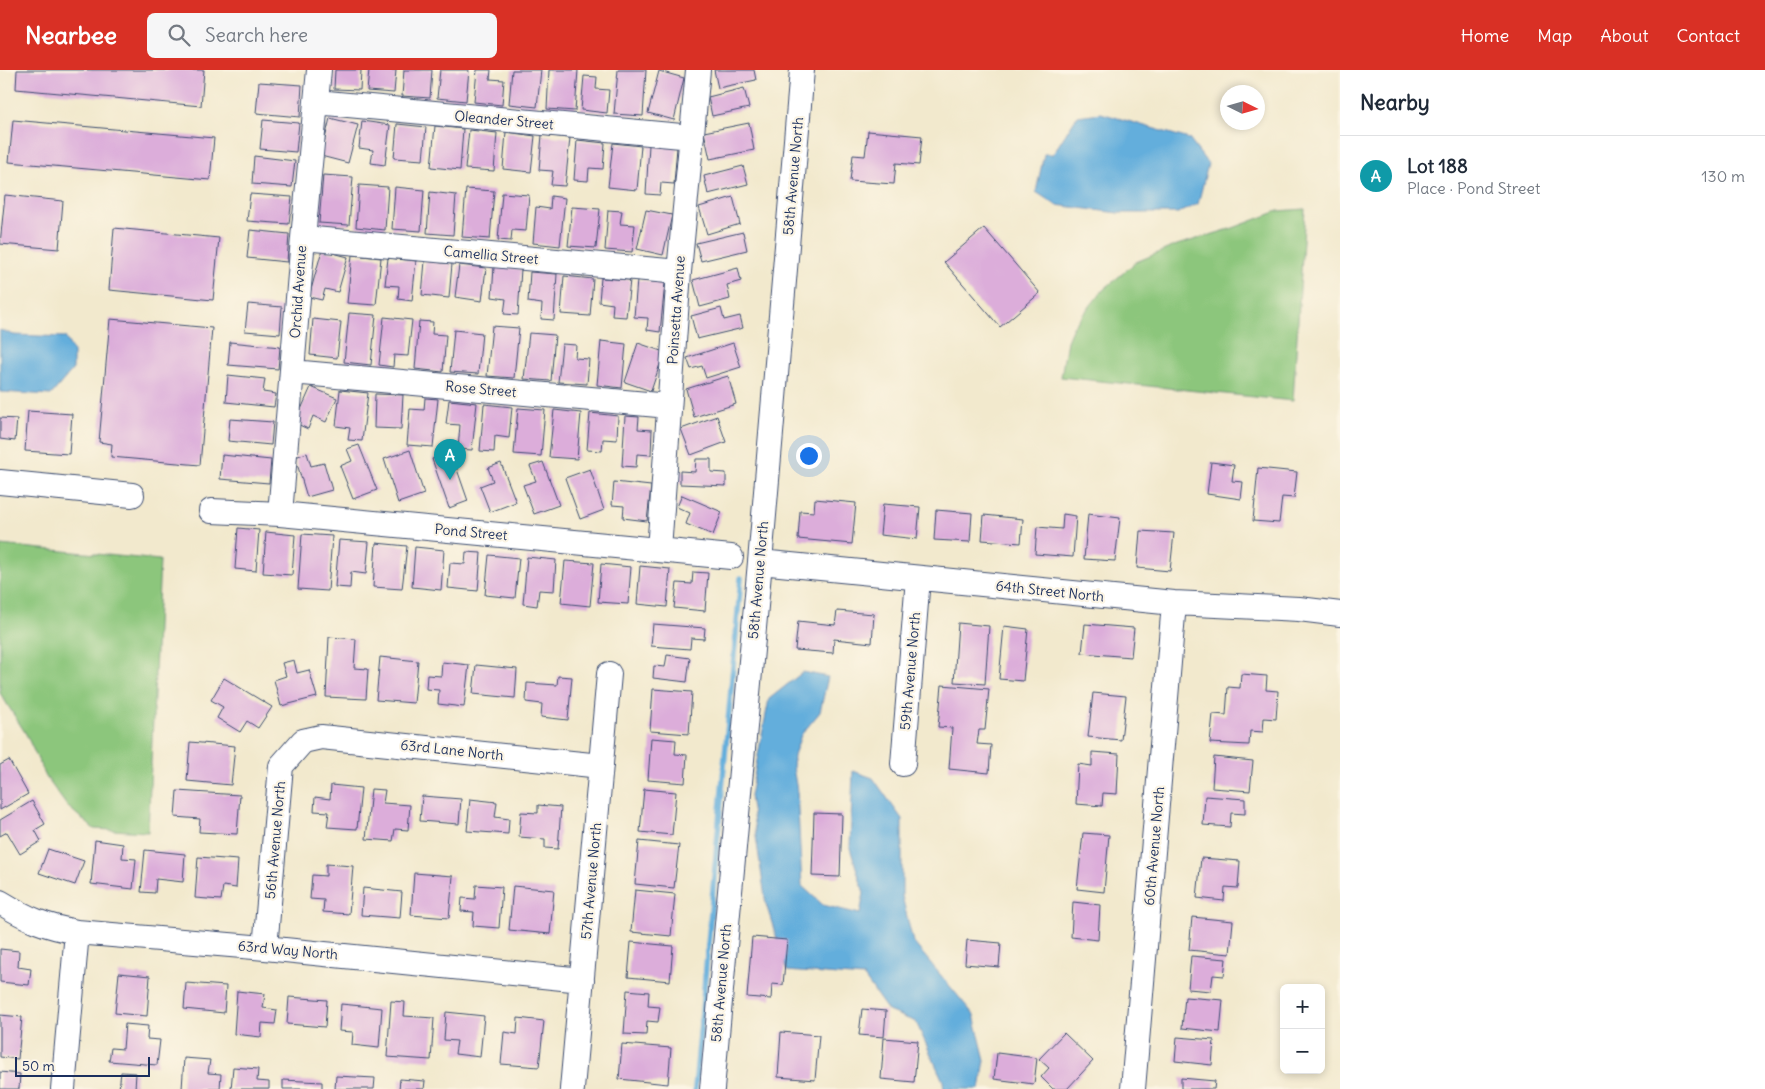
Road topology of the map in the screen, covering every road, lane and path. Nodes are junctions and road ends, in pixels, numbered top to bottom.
1 (319, 70) edge
2 (698, 70) edge
3 (802, 70) edge
4 (316, 102) junction
5 (692, 137) junction
6 (302, 238) junction
7 (679, 272) junction
8 (292, 372) junction
9 (669, 406) junction
10 (0, 482) edge
11 (132, 495) dead end
12 (211, 511) dead end
13 (280, 514) junction
14 (658, 550) junction
15 (731, 557) dead end
16 (760, 562) junction
17 (918, 578) junction
18 (1174, 603) junction
19 (1340, 614) edge
20 (609, 674) dead end
21 (303, 741) joint
22 (903, 764) dead end
23 (601, 766) junction
24 (0, 902) edge
25 (76, 932) junction
26 (265, 948) junction
27 (582, 980) junction
28 (63, 1089) edge
29 (572, 1089) edge
30 (712, 1089) edge
31 (1133, 1089) edge

1 - 4 street, Orchid Avenue
2 - 5 street, Poinsetta Avenue
3 - 16 street, 58th Avenue North
4 - 5 street, Oleander Street
4 - 6 street, Orchid Avenue
5 - 7 street, Poinsetta Avenue
6 - 7 street, Camellia Street
6 - 8 street, Orchid Avenue
7 - 9 street, Poinsetta Avenue
8 - 9 street, Rose Street
8 - 13 street, Orchid Avenue
9 - 14 street, Poinsetta Avenue
10 - 11 street
12 - 13 street, Pond Street
13 - 14 street, Pond Street
14 - 15 street, Pond Street
16 - 17 street, 64th Street North
16 - 30 street, 58th Avenue North
17 - 18 street, 64th Street North
17 - 22 street, 59th Avenue North
18 - 19 street, 64th Street North
18 - 31 street, 60th Avenue North
20 - 23 street, 57th Avenue North
21 - 23 street, 63rd Lane North
21 - 26 street, 56th Avenue North
23 - 27 street, 57th Avenue North
24 - 25 street, 63rd Way North
25 - 26 street, 63rd Way North
25 - 28 street
26 - 27 street, 63rd Way North
27 - 29 street, 57th Avenue North

